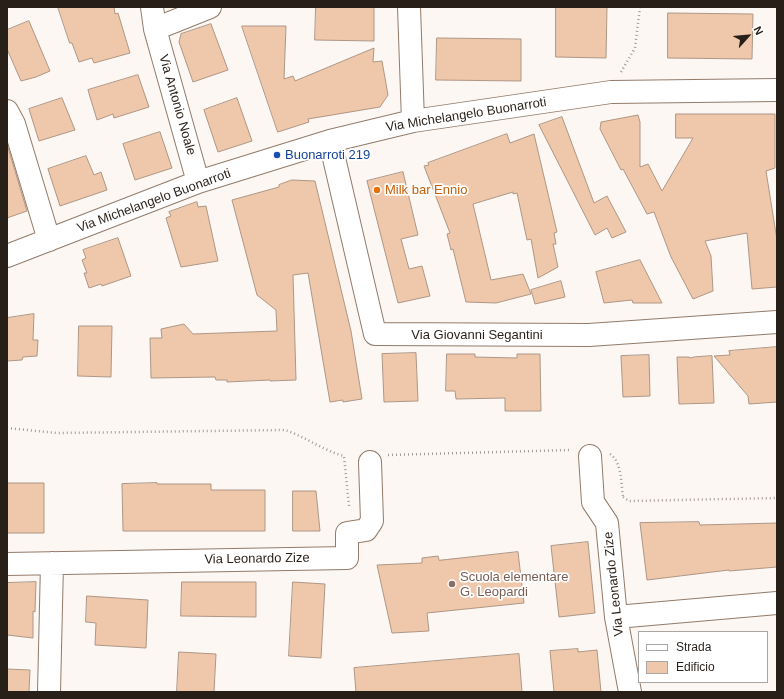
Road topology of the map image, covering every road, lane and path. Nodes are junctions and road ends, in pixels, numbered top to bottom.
1 (152, 7) edge
2 (210, 7) edge
3 (409, 7) edge
4 (640, 7) edge
5 (155, 28) junction
6 (777, 90) edge
7 (611, 92) junction
8 (413, 120) junction
9 (9, 121) edge
10 (330, 141) junction
11 (198, 182) junction
12 (49, 240) junction
13 (7, 256) edge
14 (777, 322) edge
15 (7, 428) edge
16 (591, 453) junction
17 (344, 456) junction
18 (368, 458) junction
19 (777, 498) edge
20 (366, 530) junction
21 (52, 563) junction
22 (7, 564) edge
23 (777, 603) edge
24 (616, 618) junction
25 (49, 692) edge
26 (630, 692) edge

1 - 5 street, Via Antonio Noale
2 - 5 street
3 - 8 street
4 - 7 path
5 - 11 street, Via Antonio Noale
6 - 7 street, Via Michelangelo Buonarroti
7 - 8 street, Via Michelangelo Buonarroti
8 - 10 street, Via Michelangelo Buonarroti
9 - 12 street
10 - 11 street, Via Michelangelo Buonarroti
10 - 14 street, Via Giovanni Segantini
11 - 12 street, Via Michelangelo Buonarroti
12 - 13 street, Via Michelangelo Buonarroti
15 - 17 path
16 - 18 path
16 - 19 path
16 - 24 street, Via Leonardo Zize
17 - 18 path
17 - 20 path
18 - 20 street
20 - 21 street, Via Leonardo Zize
21 - 22 street
21 - 25 street
23 - 24 street
24 - 26 street, Via Leonardo Zize

